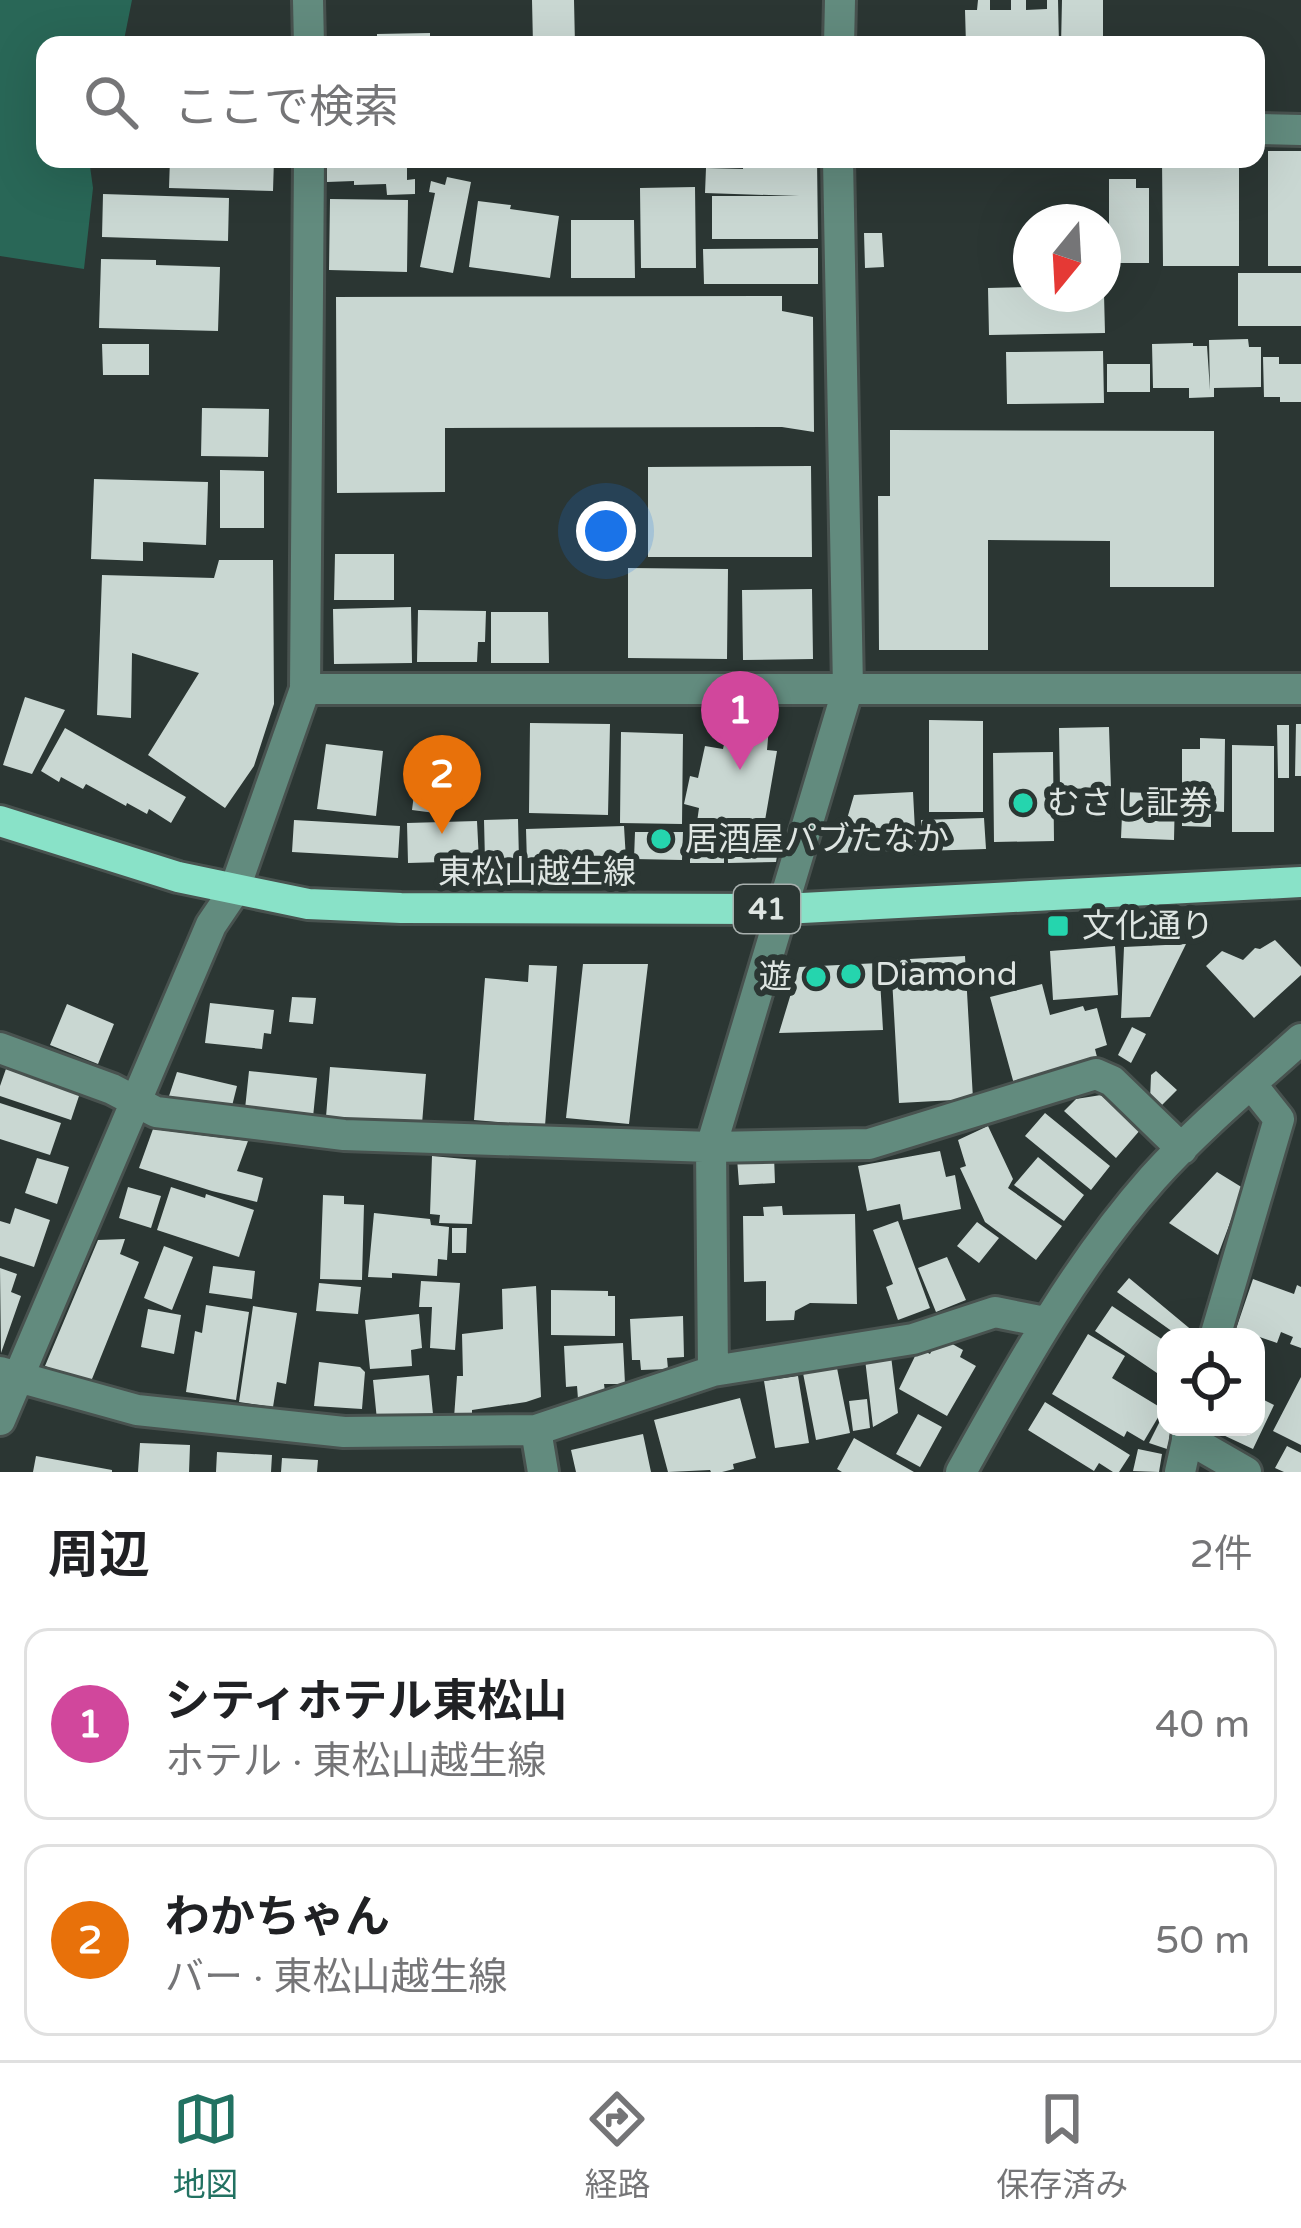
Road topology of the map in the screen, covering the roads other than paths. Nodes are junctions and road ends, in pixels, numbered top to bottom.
1 (308, 0) edge
2 (840, 0) edge
3 (309, 36) edge
4 (839, 36) edge
5 (1265, 129) edge
6 (1301, 130) edge
7 (309, 168) edge
8 (838, 168) edge
9 (848, 688) junction
10 (305, 689) junction
11 (1301, 689) edge
12 (0, 821) edge
13 (1301, 882) edge
14 (234, 891) junction
15 (783, 909) junction
16 (1301, 1039) edge
17 (0, 1048) edge
18 (1251, 1084) junction
19 (135, 1102) junction
20 (711, 1147) junction
21 (1182, 1149) junction
22 (1045, 1322) junction
23 (1218, 1328) edge
24 (713, 1371) junction
25 (9, 1374) edge
26 (0, 1420) edge
27 (536, 1430) junction
28 (1188, 1436) edge
29 (1195, 1436) edge
30 (543, 1472) edge
31 (961, 1472) edge
32 (1180, 1472) edge
33 (1246, 1472) edge

1 - 3 street
2 - 4 street
5 - 6 street
7 - 10 street
8 - 9 street
9 - 10 street
9 - 11 street
9 - 15 street
10 - 14 street
12 - 14 main road, 東松山越生線 / 41
13 - 15 main road, 東松山越生線 / 41
14 - 15 main road, 東松山越生線 / 41
14 - 19 street
15 - 20 street
16 - 18 street
17 - 19 street
18 - 21 street
18 - 23 street
19 - 20 street
19 - 25 street
20 - 21 street
20 - 24 street
21 - 22 street
22 - 24 street
22 - 31 street
24 - 27 street
25 - 26 street
25 - 27 street
27 - 30 street
28 - 32 street
29 - 33 street

